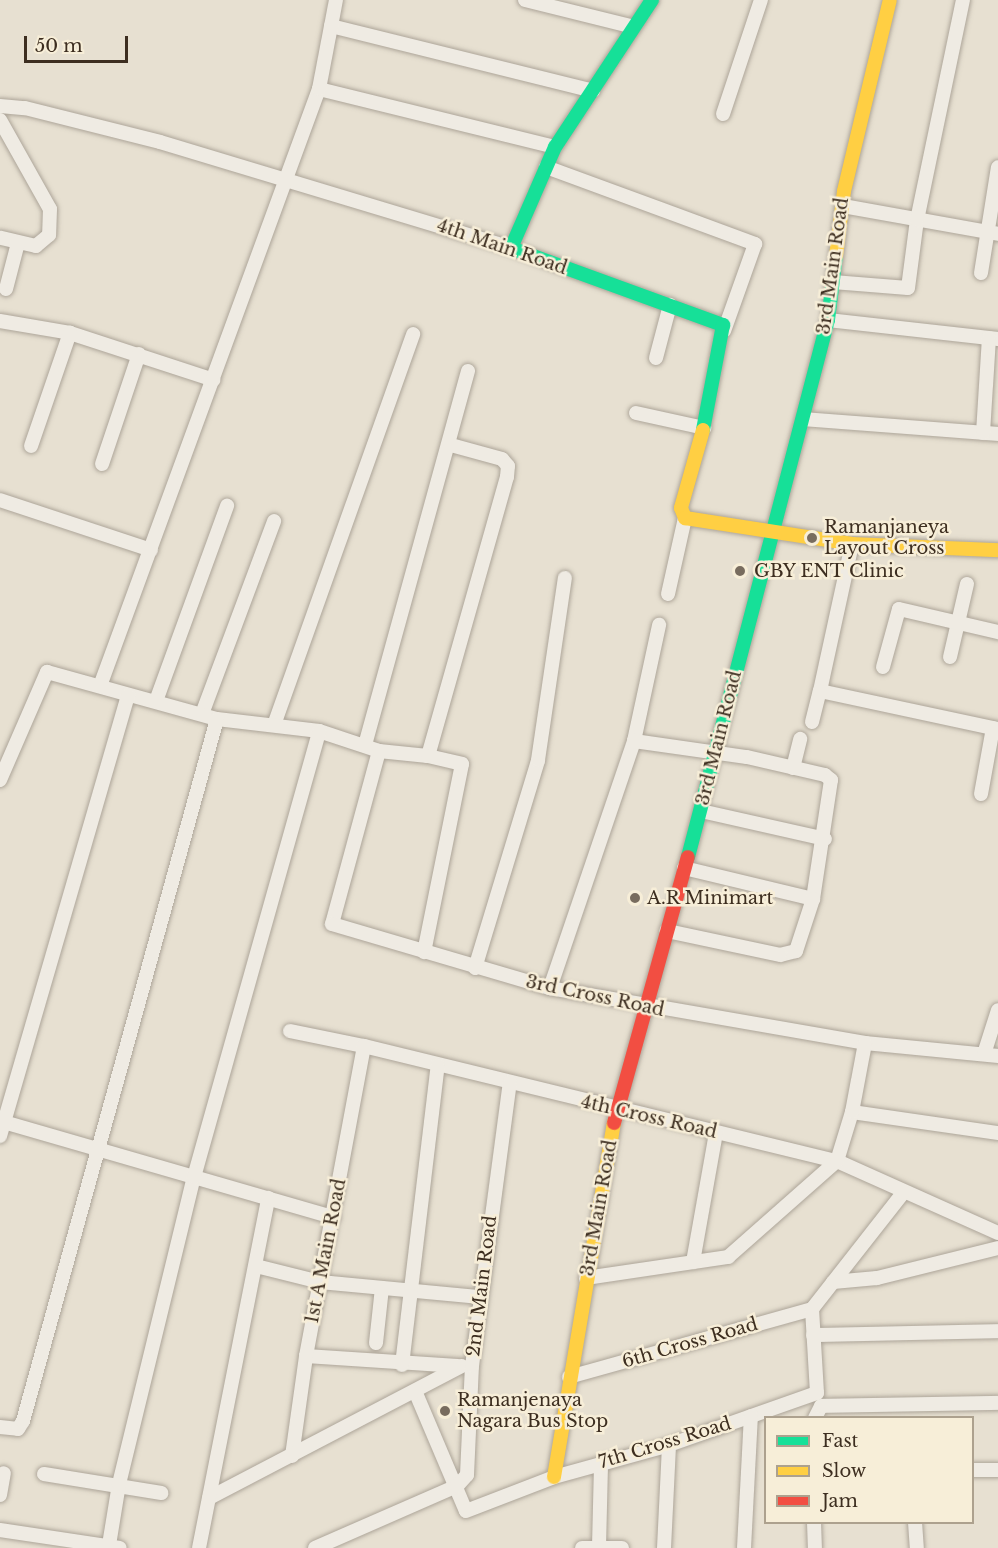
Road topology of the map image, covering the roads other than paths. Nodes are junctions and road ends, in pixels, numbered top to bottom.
1 (336, 0) edge
2 (525, 0) edge
3 (652, 0) edge
4 (761, 0) edge
5 (890, 0) edge
6 (963, 0) edge
7 (331, 26) junction
8 (634, 27) junction
9 (320, 89) junction
10 (593, 92) junction
11 (0, 106) edge
12 (723, 114) dead end
13 (0, 120) edge
14 (555, 147) junction
15 (546, 167) junction
16 (998, 167) edge
17 (288, 179) junction
18 (843, 206) junction
19 (917, 220) junction
20 (992, 233) edge
21 (0, 238) edge
22 (18, 243) junction
23 (512, 248) junction
24 (981, 273) dead end
25 (832, 282) junction
26 (6, 289) dead end
27 (670, 305) junction
28 (828, 320) junction
29 (0, 321) edge
30 (724, 331) junction
31 (70, 333) junction
32 (413, 334) dead end
33 (994, 338) edge
34 (139, 354) junction
35 (656, 358) dead end
36 (468, 372) dead end
37 (214, 380) junction
38 (636, 413) dead end
39 (803, 420) junction
40 (704, 428) junction
41 (983, 433) junction
42 (998, 434) edge
43 (31, 446) dead end
44 (451, 446) junction
45 (102, 464) dead end
46 (0, 500) edge
47 (227, 506) dead end
48 (685, 518) junction
49 (273, 521) dead end
50 (770, 532) junction
51 (852, 544) junction
52 (151, 550) junction
53 (998, 550) edge
54 (565, 578) dead end
55 (967, 584) dead end
56 (668, 594) dead end
57 (960, 621) junction
58 (659, 625) dead end
59 (998, 632) edge
60 (950, 657) dead end
61 (883, 667) dead end
62 (100, 686) junction
63 (820, 691) junction
64 (128, 695) junction
65 (156, 701) junction
66 (202, 714) junction
67 (216, 719) junction
68 (813, 722) dead end
69 (274, 725) junction
70 (995, 728) edge
71 (319, 731) junction
72 (800, 739) dead end
73 (634, 741) junction
74 (365, 745) junction
75 (379, 751) junction
76 (717, 754) junction
77 (428, 756) junction
78 (793, 768) junction
79 (0, 780) edge
80 (981, 794) dead end
81 (701, 811) junction
82 (825, 839) junction
83 (684, 868) junction
84 (813, 899) junction
85 (667, 931) junction
86 (424, 952) junction
87 (475, 968) junction
88 (550, 988) junction
89 (646, 1008) junction
90 (998, 1011) edge
91 (290, 1031) dead end
92 (865, 1043) junction
93 (364, 1046) junction
94 (991, 1055) edge
95 (438, 1065) junction
96 (510, 1083) junction
97 (616, 1110) junction
98 (852, 1112) junction
99 (2, 1121) edge
100 (717, 1133) junction
101 (998, 1133) edge
102 (0, 1136) edge
103 (99, 1149) junction
104 (837, 1161) junction
105 (194, 1177) junction
106 (903, 1193) junction
107 (268, 1198) junction
108 (333, 1217) junction
109 (998, 1233) edge
110 (998, 1248) edge
111 (693, 1263) junction
112 (256, 1266) junction
113 (586, 1278) junction
114 (320, 1282) junction
115 (833, 1282) junction
116 (382, 1288) junction
117 (411, 1290) junction
118 (480, 1297) junction
119 (812, 1309) junction
120 (998, 1331) edge
121 (819, 1335) junction
122 (376, 1343) dead end
123 (306, 1356) junction
124 (402, 1365) junction
125 (467, 1366) junction
126 (569, 1377) junction
127 (415, 1391) junction
128 (998, 1403) edge
129 (750, 1416) junction
130 (816, 1416) edge
131 (0, 1427) edge
132 (669, 1445) junction
133 (292, 1456) junction
134 (601, 1463) junction
135 (974, 1470) edge
136 (998, 1470) edge
137 (4, 1473) dead end
138 (44, 1474) dead end
139 (555, 1477) junction
140 (119, 1484) junction
141 (457, 1486) junction
142 (161, 1493) dead end
143 (0, 1495) edge
144 (209, 1498) junction
145 (814, 1524) edge
146 (915, 1524) edge
147 (0, 1530) edge
148 (114, 1547) edge
149 (599, 1547) edge
150 (199, 1548) edge
151 (315, 1548) edge
152 (582, 1548) edge
153 (622, 1548) edge
154 (664, 1548) edge
155 (744, 1548) edge
156 (815, 1548) edge
157 (917, 1548) edge

1 - 7 street
2 - 8 street
3 - 8 street
4 - 12 street
5 - 18 street, 3rd Main Road
6 - 19 street
7 - 9 street
7 - 10 street
8 - 10 street
9 - 14 street
9 - 17 street
10 - 14 street
11 - 17 street, 4th Main Road
13 - 22 street
14 - 15 street
15 - 23 street
15 - 30 street
16 - 20 street
17 - 23 street, 4th Main Road
17 - 37 street
18 - 19 street
18 - 25 street, 3rd Main Road
19 - 20 street
19 - 25 street
20 - 24 street
21 - 22 street
22 - 26 street
23 - 27 street, 4th Main Road
25 - 28 street, 3rd Main Road
27 - 30 street, 4th Main Road
27 - 35 street
28 - 33 street
28 - 39 street, 3rd Main Road
29 - 31 street
30 - 40 street
31 - 34 street
31 - 43 street
32 - 69 street
33 - 41 street
34 - 37 street
34 - 45 street
36 - 44 street
37 - 52 street
38 - 40 street
39 - 41 street
39 - 50 street, 3rd Main Road
40 - 48 street
41 - 42 street
44 - 74 street
44 - 77 street
46 - 52 street
47 - 65 street
48 - 50 street
48 - 56 street
49 - 66 street
50 - 51 street
50 - 76 street, 3rd Main Road
51 - 53 street
51 - 63 street
52 - 62 street
54 - 87 street
55 - 57 street
57 - 59 street
57 - 60 street
57 - 61 street
58 - 73 street
62 - 64 street
62 - 79 street
63 - 68 street
63 - 70 street
64 - 65 street
64 - 99 street
65 - 66 street
66 - 67 street
67 - 69 street
67 - 103 street
69 - 71 street
70 - 80 street
71 - 74 street
71 - 105 street
72 - 78 street
73 - 76 street
73 - 88 street
74 - 75 street
75 - 77 street
75 - 86 street, 3rd Cross Road
76 - 78 street
76 - 81 street, 3rd Main Road
77 - 86 street
78 - 82 street
81 - 82 street
81 - 83 street, 3rd Main Road
82 - 84 street
83 - 84 street
83 - 85 street, 3rd Main Road
84 - 85 street
85 - 89 street, 3rd Main Road
86 - 87 street, 3rd Cross Road
87 - 88 street, 3rd Cross Road
88 - 89 street, 3rd Cross Road
89 - 92 street, 3rd Cross Road
89 - 97 street, 3rd Main Road
90 - 94 street
91 - 93 street, 4th Cross Road
92 - 94 street, 3rd Cross Road
92 - 98 street
93 - 95 street, 4th Cross Road
93 - 108 street, 1st A Main Road
95 - 96 street, 4th Cross Road
95 - 117 street
96 - 97 street, 4th Cross Road
96 - 118 street, 2nd Main Road
97 - 100 street, 4th Cross Road
97 - 113 street, 3rd Main Road
98 - 101 street
98 - 104 street
99 - 102 street
99 - 103 street
100 - 104 street, 4th Cross Road
100 - 111 street
103 - 105 street
103 - 131 street
104 - 106 street, 4th Cross Road
104 - 111 street
105 - 107 street
105 - 140 street
106 - 109 street, 4th Cross Road
106 - 115 street
107 - 108 street
107 - 112 street
108 - 114 street, 1st A Main Road
110 - 115 street
111 - 113 street
112 - 114 street
112 - 144 street
113 - 126 street, 3rd Main Road
114 - 116 street
114 - 123 street, 1st A Main Road
115 - 119 street
116 - 117 street
116 - 122 street
117 - 118 street
117 - 124 street
118 - 125 street, 2nd Main Road
119 - 121 street, 7th Cross Road
119 - 126 street, 6th Cross Road
120 - 121 street
121 - 129 street, 7th Cross Road
123 - 124 street
123 - 133 street, 1st A Main Road
124 - 125 street
125 - 127 street
125 - 141 street, 2nd Main Road
126 - 139 street, 3rd Main Road
127 - 133 street
127 - 141 street
128 - 130 street
129 - 132 street, 7th Cross Road
129 - 155 street
132 - 134 street, 7th Cross Road
132 - 154 street
133 - 144 street
134 - 139 street, 7th Cross Road
134 - 149 street
135 - 136 street
137 - 143 street
138 - 140 street
139 - 141 street, 7th Cross Road
140 - 142 street
140 - 148 street
141 - 151 street
144 - 150 street
145 - 156 street
146 - 157 street
147 - 148 street
149 - 152 street
149 - 153 street

